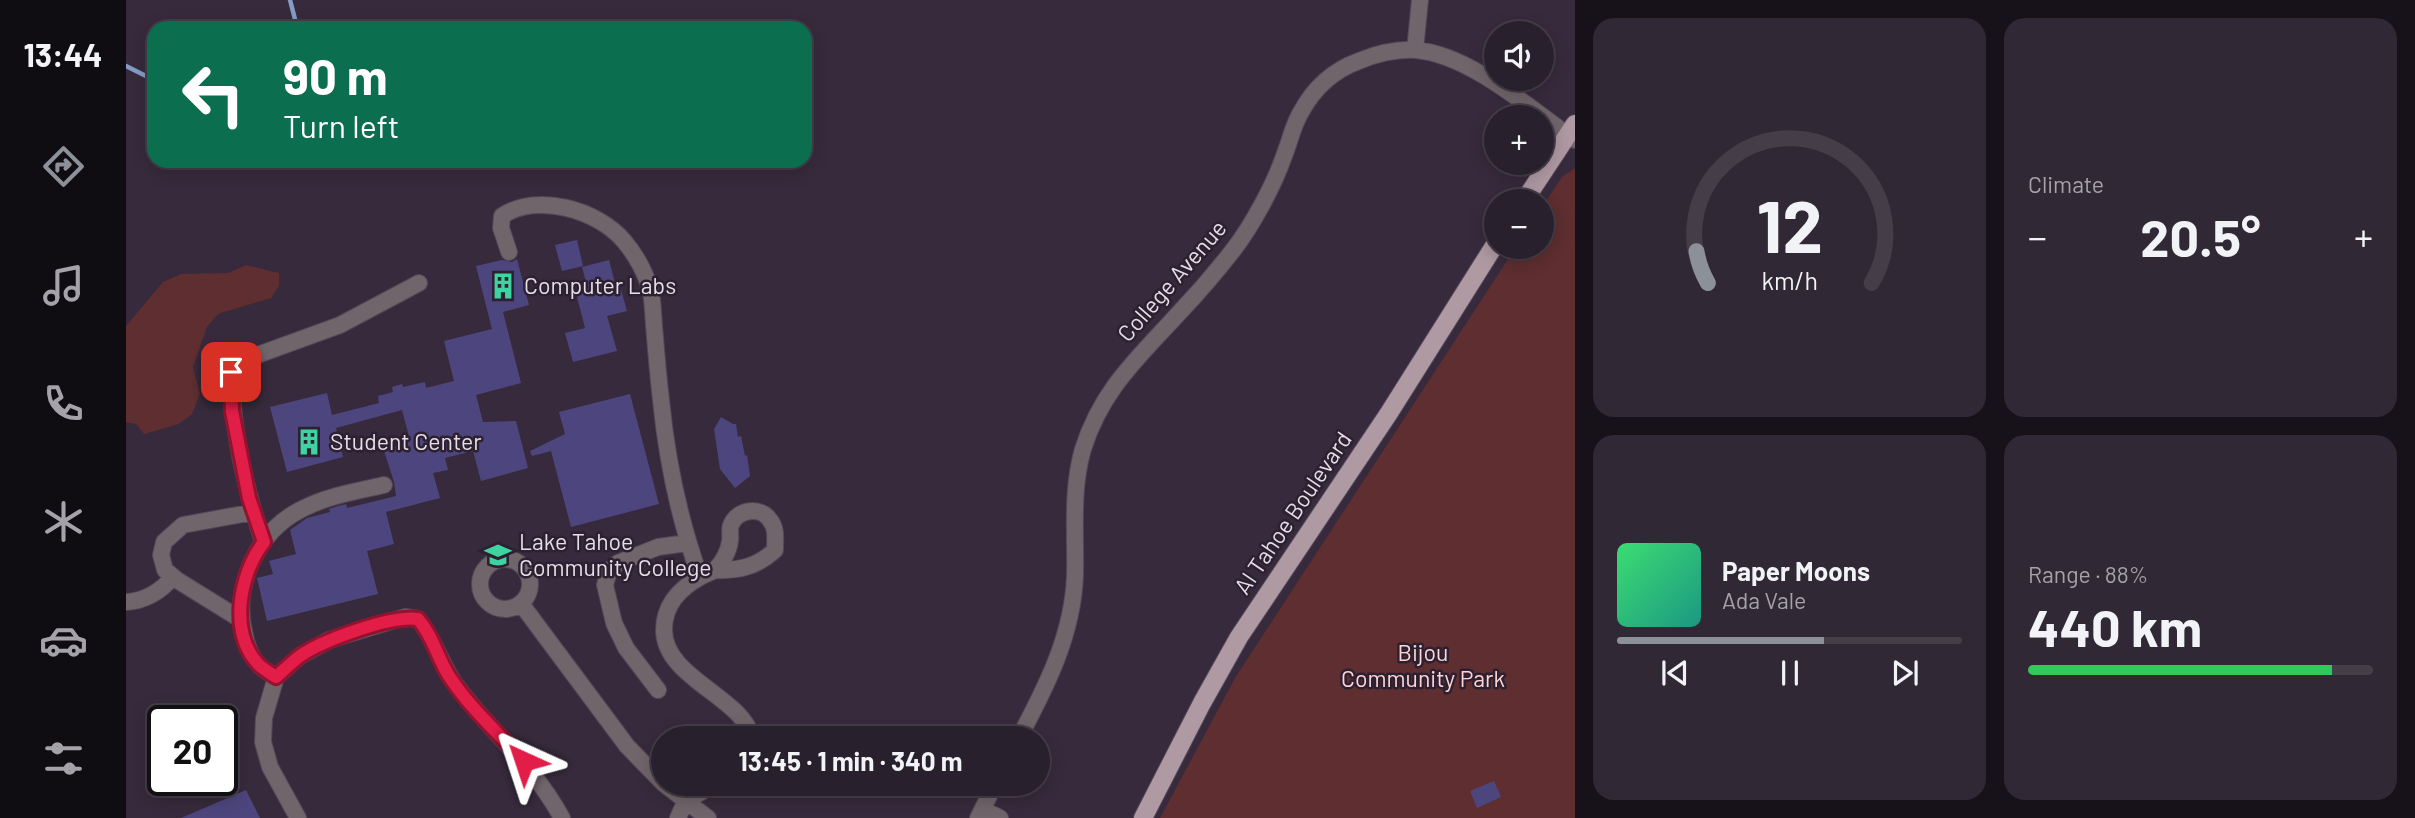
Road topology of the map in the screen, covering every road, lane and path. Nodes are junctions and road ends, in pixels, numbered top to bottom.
1 (1420, 0) edge
2 (1415, 50) junction
3 (1572, 133) edge
4 (1532, 189) edge
5 (509, 252) dead end
6 (1486, 259) edge
7 (419, 283) dead end
8 (384, 485) dead end
9 (254, 512) junction
10 (264, 542) junction
11 (687, 543) junction
12 (173, 577) junction
13 (126, 602) edge
14 (522, 605) dead end
15 (240, 619) junction
16 (276, 677) junction
17 (658, 690) dead end
18 (746, 726) edge
19 (1025, 726) edge
20 (651, 771) edge
21 (678, 796) edge
22 (695, 796) edge
23 (989, 796) edge
24 (685, 802) junction
25 (981, 814) edge
26 (298, 818) edge
27 (562, 818) edge
28 (678, 818) edge
29 (708, 818) edge
30 (1000, 818) edge
31 (1143, 818) edge

1 - 2 street
2 - 3 street, College Avenue
2 - 19 street, College Avenue
3 - 4 main road
5 - 11 street
6 - 31 main road, Al Tahoe Boulevard
7 - 9 street
8 - 10 street
9 - 10 street
9 - 12 street
10 - 15 street
11 - 17 street
11 - 18 street
12 - 13 street
12 - 15 street
14 - 20 street
15 - 16 street
16 - 26 street
16 - 27 street
21 - 24 street
22 - 24 street
23 - 25 street
24 - 28 street
24 - 29 street
25 - 30 street

